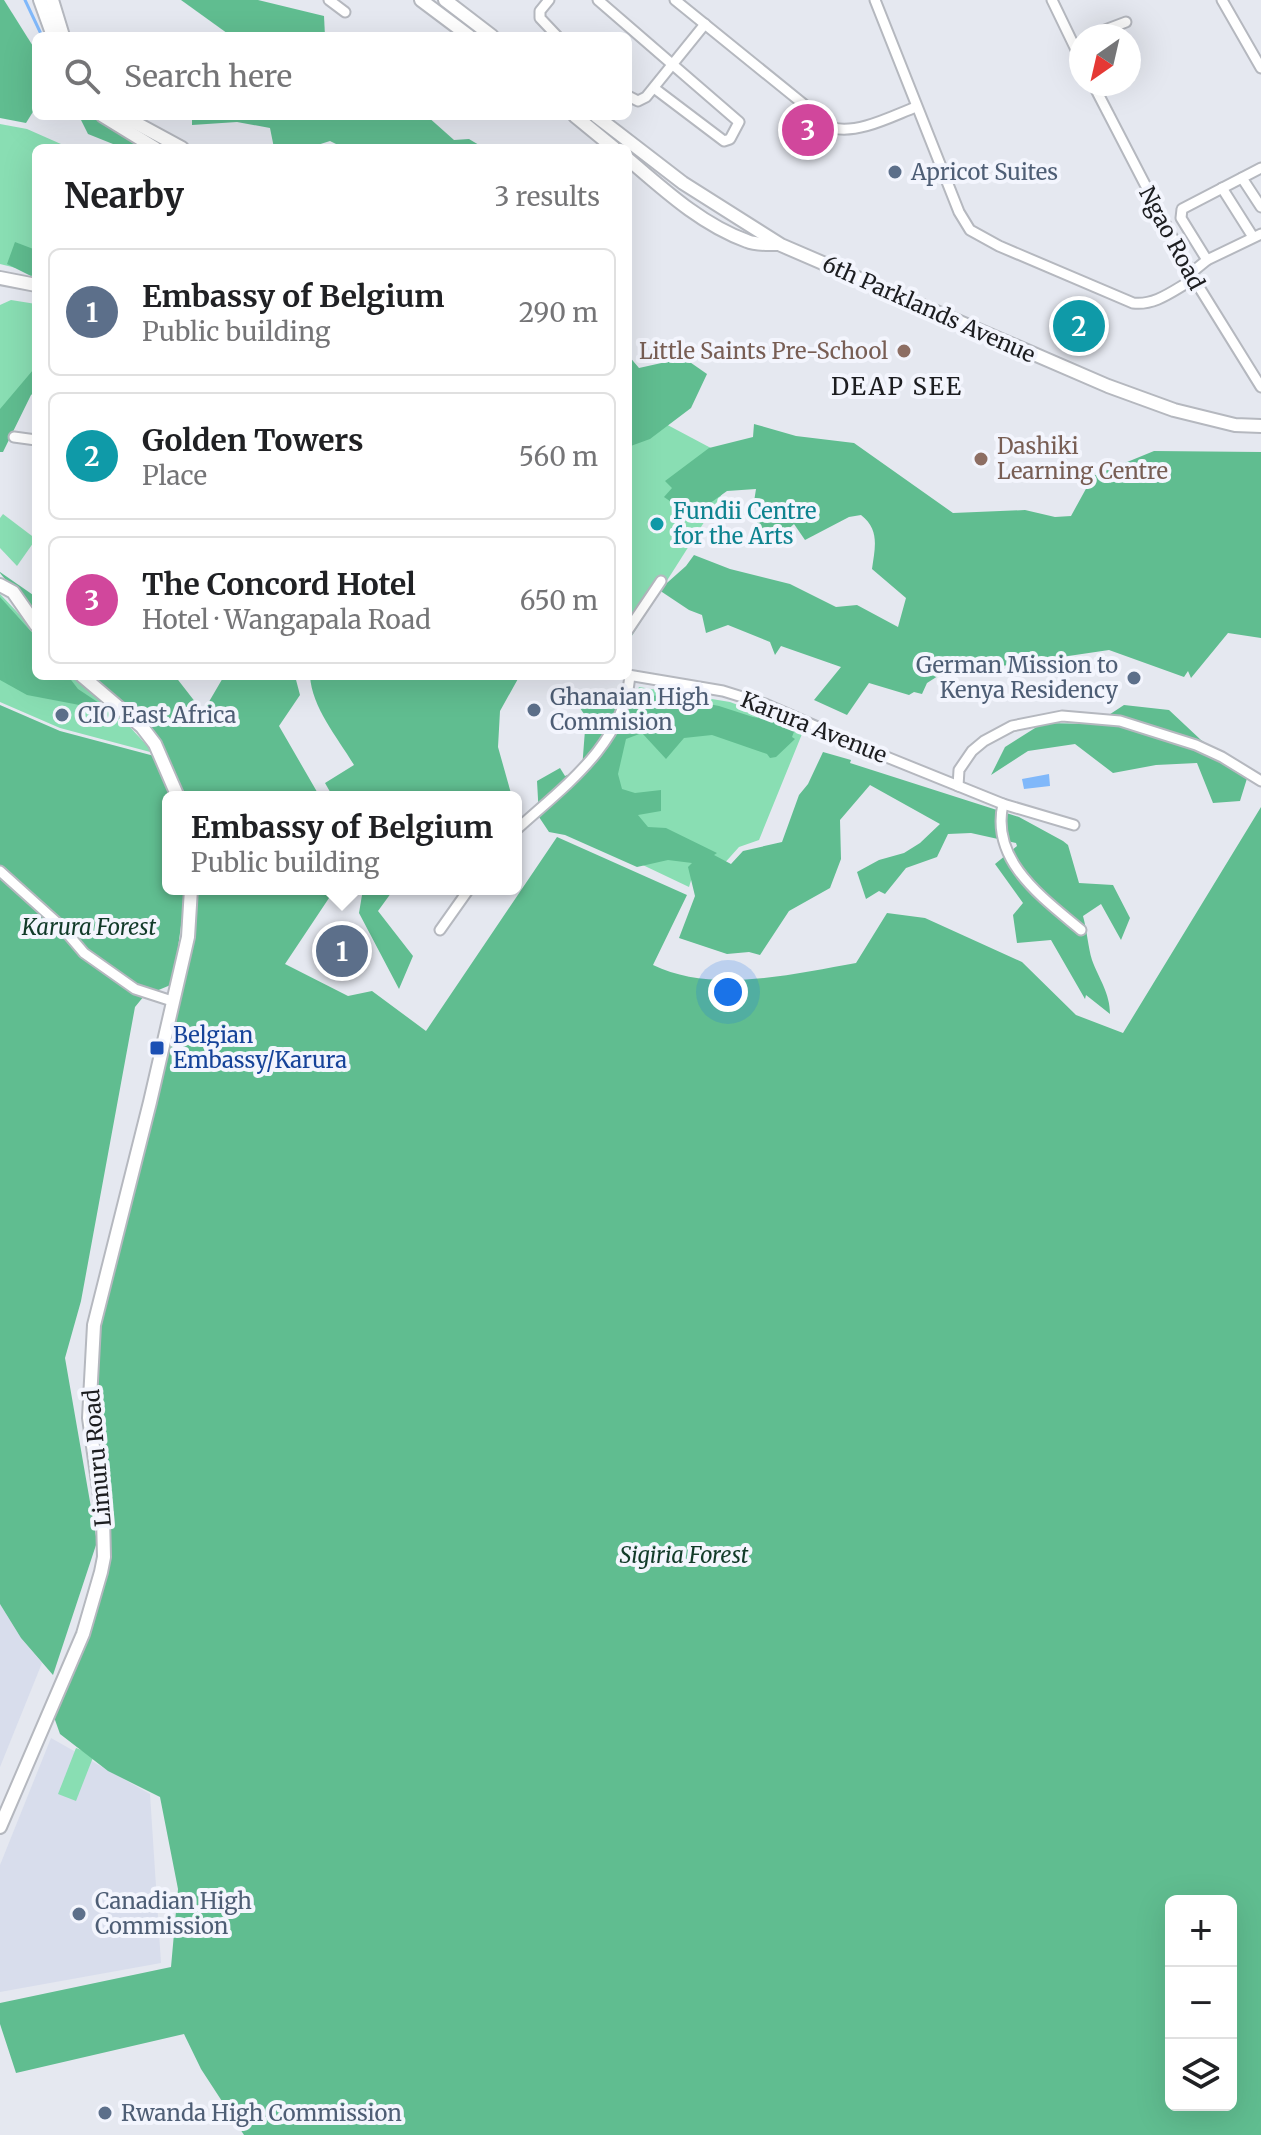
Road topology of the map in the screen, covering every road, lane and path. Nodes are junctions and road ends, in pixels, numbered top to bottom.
1 (40, 0) edge
2 (52, 0) edge
3 (329, 0) edge
4 (421, 0) edge
5 (445, 0) edge
6 (549, 0) edge
7 (598, 0) edge
8 (675, 0) edge
9 (875, 0) edge
10 (1052, 0) edge
11 (1222, 0) edge
12 (345, 12) dead end
13 (1126, 22) dead end
14 (705, 24) junction
15 (1121, 24) edge
16 (1069, 28) edge
17 (56, 32) edge
18 (57, 32) edge
19 (464, 32) edge
20 (487, 32) edge
21 (553, 32) edge
22 (672, 63) junction
23 (1261, 68) edge
24 (654, 88) junction
25 (1099, 96) edge
26 (632, 99) edge
27 (916, 107) junction
28 (110, 120) edge
29 (130, 120) edge
30 (580, 120) edge
31 (601, 120) edge
32 (148, 144) edge
33 (175, 144) edge
34 (609, 144) edge
35 (632, 162) edge
36 (1261, 168) edge
37 (1242, 178) junction
38 (1222, 188) junction
39 (1261, 207) edge
40 (1257, 236) edge
41 (781, 245) junction
42 (1207, 260) junction
43 (1192, 276) junction
44 (0, 280) edge
45 (32, 286) edge
46 (1260, 382) edge
47 (1261, 426) edge
48 (14, 437) dead end
49 (32, 439) edge
50 (661, 581) dead end
51 (0, 585) edge
52 (32, 619) edge
53 (632, 624) edge
54 (632, 676) edge
55 (87, 680) edge
56 (629, 680) edge
57 (1261, 781) edge
58 (958, 786) junction
59 (175, 791) edge
60 (998, 802) junction
61 (522, 825) edge
62 (1074, 825) dead end
63 (0, 871) edge
64 (191, 895) edge
65 (465, 895) edge
66 (440, 930) dead end
67 (1081, 930) dead end
68 (172, 1001) junction
69 (68, 1670) junction
70 (0, 1814) edge
71 (0, 1827) edge

1 - 17 main road
2 - 18 main road
3 - 12 street
4 - 19 main road
5 - 20 main road
6 - 21 street
7 - 22 street
8 - 14 street
9 - 27 street
10 - 16 street
11 - 23 street
13 - 15 street
14 - 22 street
14 - 27 street
22 - 24 street
22 - 24 street
24 - 26 street
25 - 43 street, Ngao Road
27 - 43 street
28 - 32 main road
29 - 33 main road
30 - 34 main road
31 - 41 main road, 6th Parklands Avenue
35 - 41 main road, 6th Parklands Avenue
36 - 37 street
37 - 38 street
37 - 39 street
38 - 40 street
38 - 42 street
40 - 42 street
41 - 47 main road, 6th Parklands Avenue
42 - 43 street
43 - 46 street, Ngao Road
44 - 45 main road
48 - 49 street
50 - 53 street
51 - 52 main road
54 - 58 street, Karura Avenue
55 - 59 main road
56 - 61 street
57 - 58 street
58 - 60 street, Karura Avenue
60 - 62 street, Karura Avenue
60 - 67 street
63 - 68 street
64 - 68 main road, Limuru Road
65 - 66 street
68 - 69 main road, Limuru Road
69 - 70 main road
69 - 71 main road, Limuru Road

